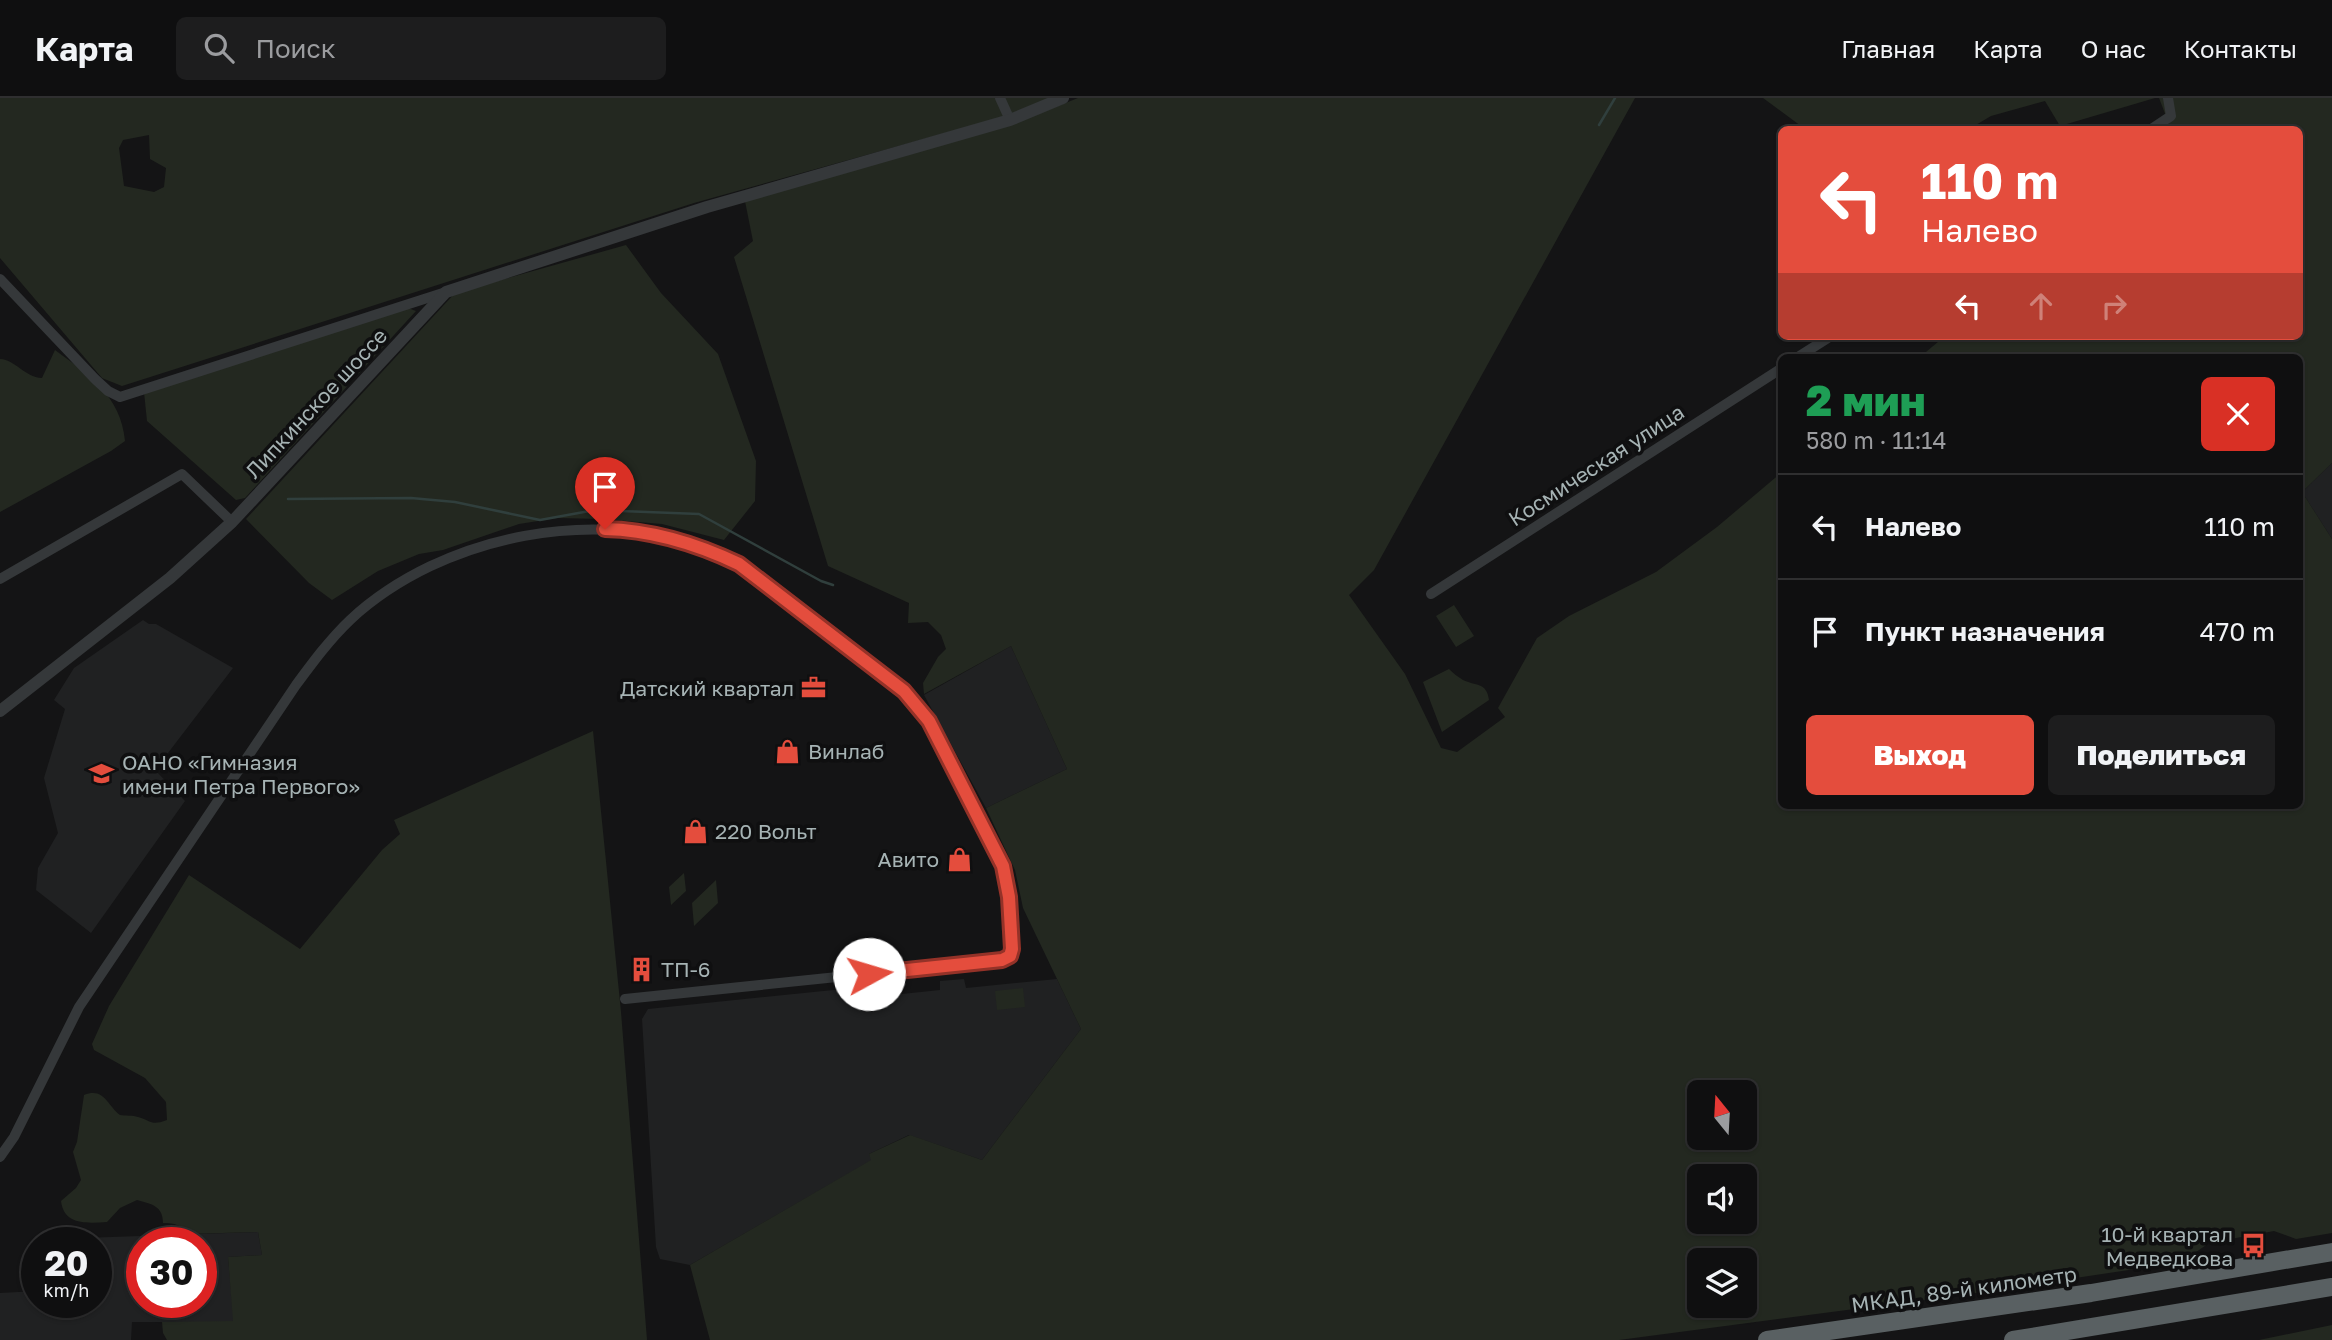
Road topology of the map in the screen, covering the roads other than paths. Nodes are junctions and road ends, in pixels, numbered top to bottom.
1 (1000, 98) edge
2 (1063, 98) edge
3 (2168, 98) edge
4 (1010, 120) junction
5 (2156, 126) edge
6 (0, 279) edge
7 (446, 292) junction
8 (1825, 340) edge
9 (1803, 354) edge
10 (1778, 371) edge
11 (232, 522) junction
12 (0, 579) edge
13 (1431, 594) dead end
14 (0, 711) edge
15 (625, 999) dead end
16 (0, 1157) edge
17 (2332, 1252) edge
18 (2332, 1287) edge
19 (1767, 1340) edge
20 (2014, 1340) edge

1 - 4 street
2 - 4 street, Липкинское шоссе
3 - 5 street
4 - 7 street, Липкинское шоссе
6 - 7 street
7 - 11 street, Липкинское шоссе
8 - 9 street
10 - 13 street, Космическая улица
11 - 12 street
11 - 14 street, Липкинское шоссе
15 - 16 street
17 - 19 highway, МКАД, 89-й километр
18 - 20 highway

